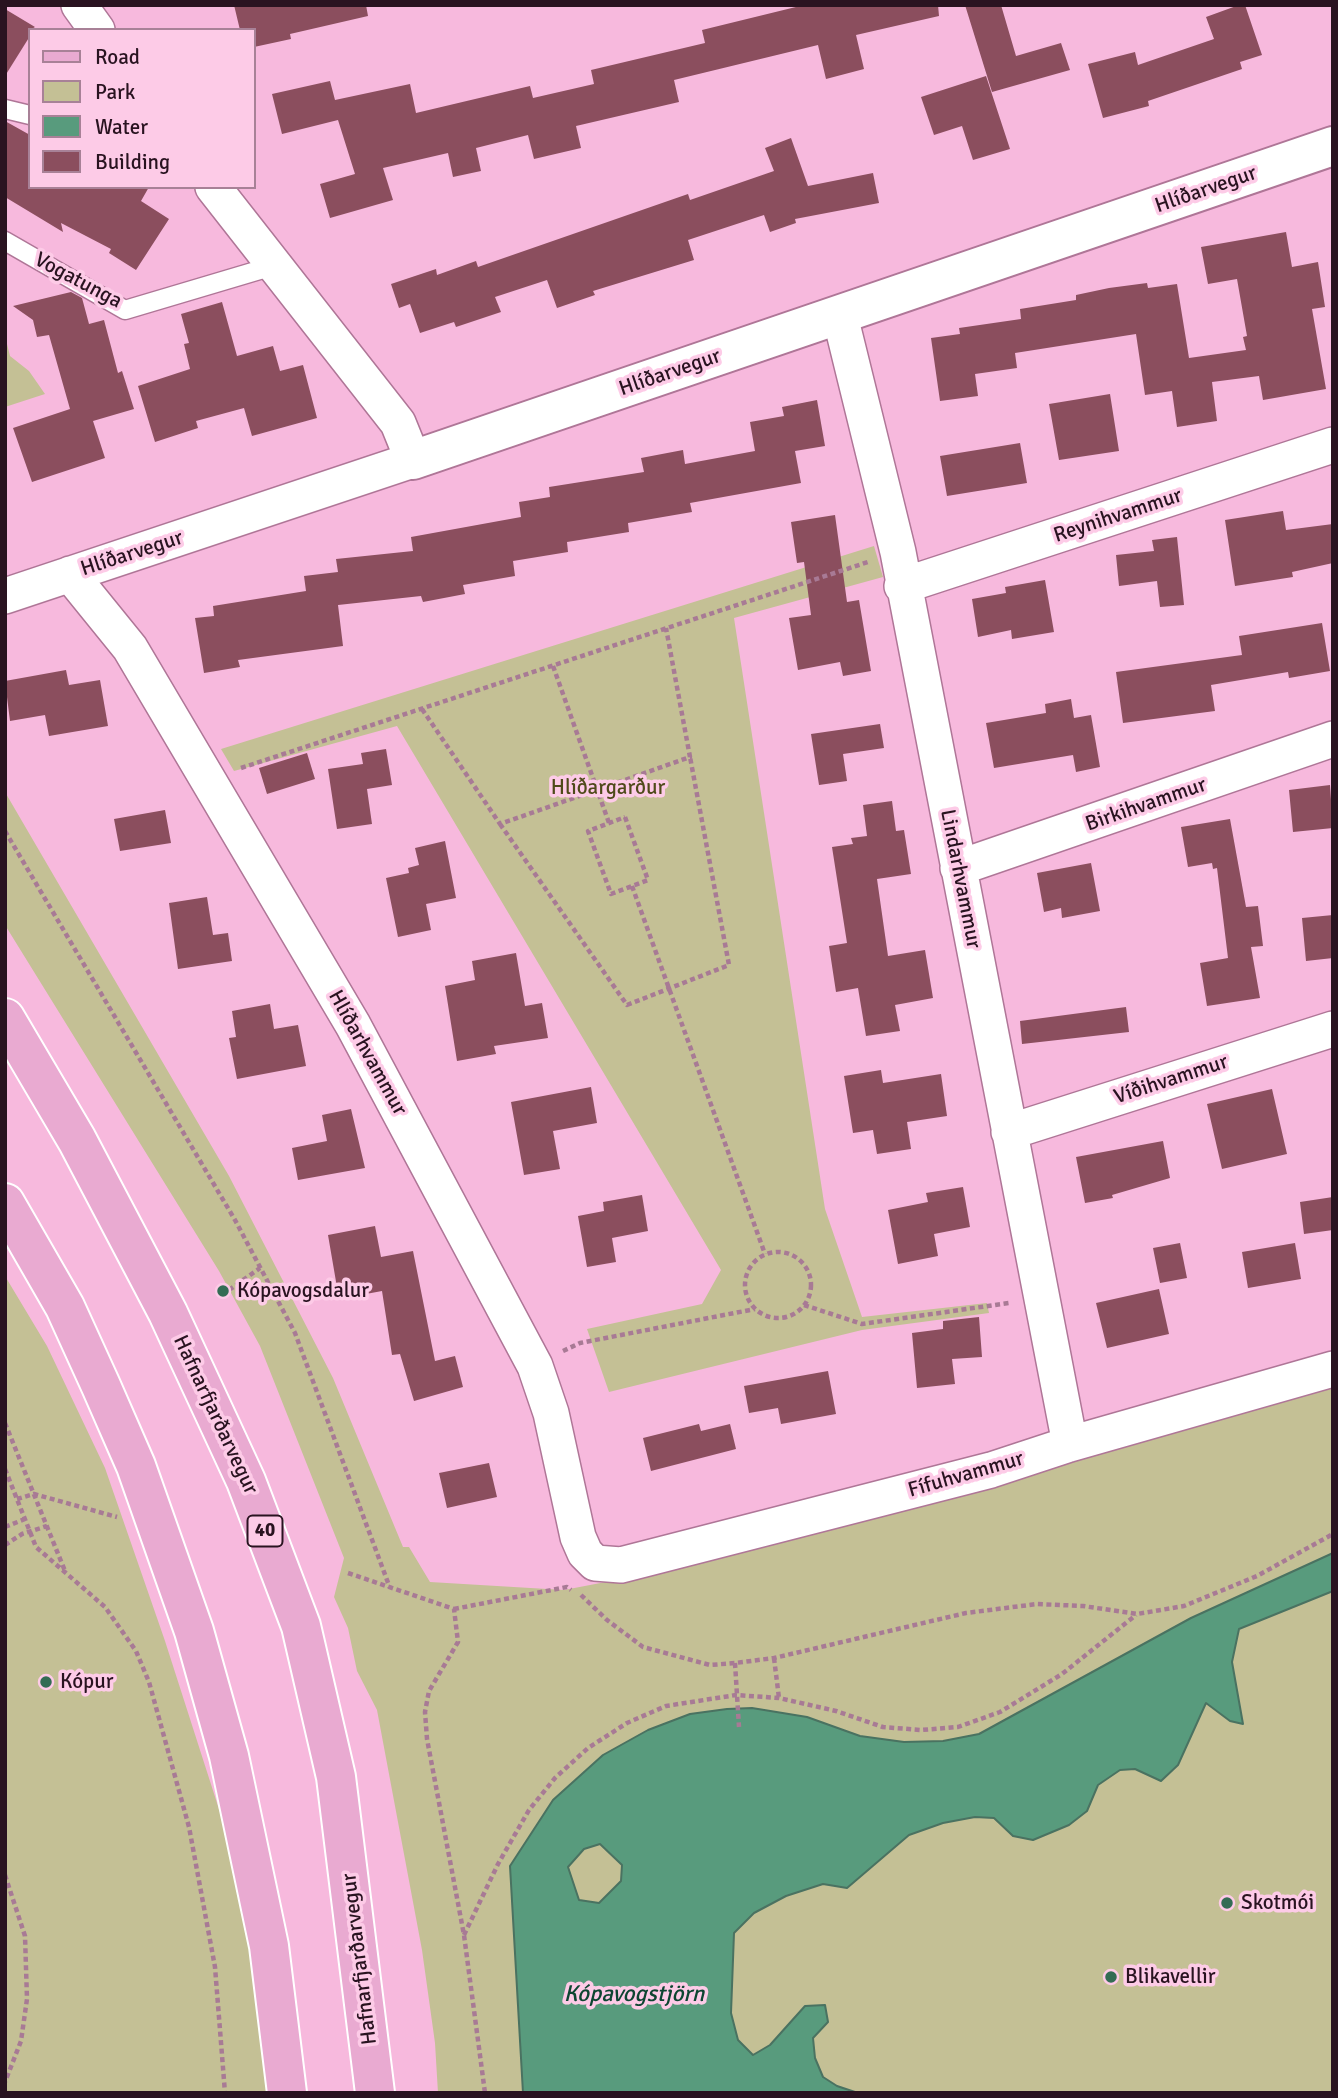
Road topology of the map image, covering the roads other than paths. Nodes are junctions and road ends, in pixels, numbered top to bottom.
1 (79, 5) edge
2 (96, 28) edge
3 (5, 109) edge
4 (28, 115) edge
5 (1333, 146) edge
6 (215, 189) edge
7 (5, 241) edge
8 (273, 266) junction
9 (841, 316) junction
10 (1333, 445) edge
11 (414, 460) junction
12 (900, 569) junction
13 (70, 574) junction
14 (5, 596) edge
15 (1333, 739) edge
16 (958, 868) junction
17 (5, 1018) edge
18 (1333, 1029) edge
19 (1009, 1132) junction
20 (5, 1203) edge
21 (1333, 1369) edge
22 (1070, 1444) junction
23 (595, 1563) joint
24 (287, 2093) edge
25 (375, 2093) edge

1 - 2 street
3 - 4 lane
5 - 9 street, Hlíðarvegur
6 - 8 street
7 - 8 lane, Vogatunga
8 - 11 street
9 - 11 street, Hlíðarvegur
9 - 12 street, Lindarhvammur
10 - 12 street, Reynihvammur
11 - 13 street, Hlíðarvegur
12 - 16 street, Lindarhvammur
13 - 14 street, Hlíðarvegur
13 - 23 street, Hlíðarhvammur
15 - 16 street, Birkihvammur
16 - 19 street, Lindarhvammur
17 - 25 main road, Hafnarfjarðarvegur / 40
18 - 19 street, Víðihvammur
19 - 22 street, Lindarhvammur
20 - 24 main road
21 - 22 street, Fífuhvammur
22 - 23 street, Fífuhvammur

